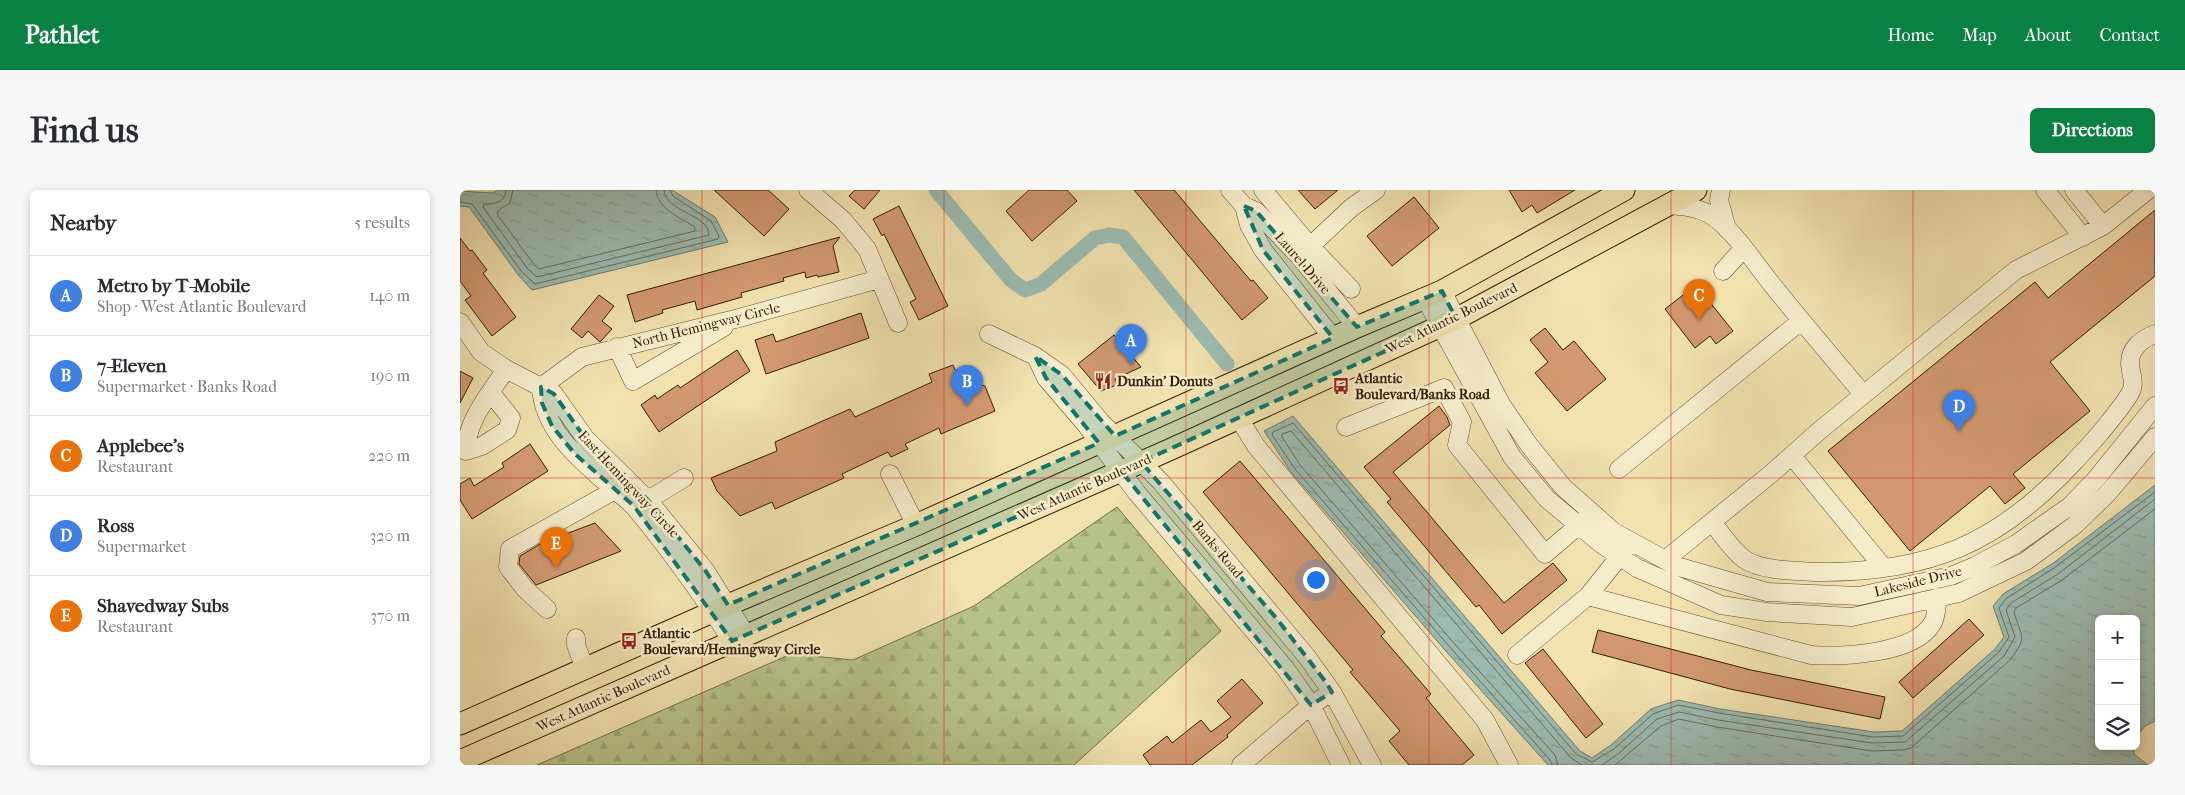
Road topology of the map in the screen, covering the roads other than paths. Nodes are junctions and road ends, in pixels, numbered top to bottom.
1 (808, 190) edge
2 (1230, 190) edge
3 (1263, 190) edge
4 (1376, 190) edge
5 (1624, 190) edge
6 (1696, 190) edge
7 (1721, 190) edge
8 (2046, 190) edge
9 (2074, 190) edge
10 (2148, 190) edge
11 (1668, 205) junction
12 (1244, 206) junction
13 (2103, 226) junction
14 (1727, 229) junction
15 (2083, 237) junction
16 (1743, 249) junction
17 (1305, 251) junction
18 (1723, 271) dead end
19 (878, 279) junction
20 (1351, 290) dead end
21 (1434, 294) junction
22 (739, 318) junction
23 (1801, 321) junction
24 (460, 322) edge
25 (1448, 322) junction
26 (898, 323) dead end
27 (1357, 327) junction
28 (989, 334) dead end
29 (2155, 334) edge
30 (1333, 338) junction
31 (617, 347) junction
32 (506, 370) junction
33 (541, 387) junction
34 (490, 393) dead end
35 (1864, 394) junction
36 (2155, 406) edge
37 (1238, 417) junction
38 (1346, 427) dead end
39 (2155, 437) edge
40 (1107, 439) junction
41 (1792, 456) junction
42 (1141, 462) junction
43 (1620, 469) dead end
44 (1121, 471) junction
45 (890, 474) dead end
46 (684, 478) dead end
47 (615, 490) junction
48 (641, 503) junction
49 (1592, 512) junction
50 (1712, 522) junction
51 (916, 525) junction
52 (1580, 526) junction
53 (1631, 541) junction
54 (1620, 556) junction
55 (1665, 560) junction
56 (1884, 568) junction
57 (1588, 596) junction
58 (1938, 597) junction
59 (547, 608) dead end
60 (720, 609) junction
61 (576, 638) dead end
62 (739, 638) junction
63 (1517, 655) dead end
64 (585, 669) junction
65 (1332, 692) junction
66 (1311, 705) junction
67 (460, 724) edge
68 (460, 761) edge
69 (1241, 765) edge
70 (1342, 765) edge
71 (1372, 765) edge
72 (1509, 765) edge

1 - 19 street
2 - 12 street, Laurel Drive
3 - 17 street
4 - 17 street
5 - 21 main road, West Atlantic Boulevard
6 - 11 main road, West Atlantic Boulevard
7 - 14 street
8 - 15 street
9 - 13 street
10 - 13 street
11 - 14 street
11 - 25 main road, West Atlantic Boulevard
12 - 17 street, Laurel Drive
12 - 30 street, Laurel Drive
13 - 15 street
14 - 16 street
15 - 35 street
16 - 18 street
16 - 23 street
17 - 20 street
17 - 27 street, Laurel Drive
19 - 22 street, North Hemingway Circle
19 - 26 street
21 - 25 street
21 - 27 main road, West Atlantic Boulevard
22 - 31 street, North Hemingway Circle
22 - 31 street
23 - 35 street
23 - 43 street
24 - 32 street, East Hemingway Circle
25 - 37 main road, West Atlantic Boulevard
25 - 49 street, Lakeside Drive
25 - 52 street, Lakeside Drive
27 - 30 main road, West Atlantic Boulevard
28 - 40 street, Banks Road
29 - 56 street
30 - 40 main road, West Atlantic Boulevard
31 - 33 street, North Hemingway Circle
32 - 33 street, East Hemingway Circle
32 - 34 street
33 - 47 street, East Hemingway Circle
33 - 48 street, East Hemingway Circle
35 - 41 street
36 - 55 street, Lakeside Drive
37 - 42 main road, West Atlantic Boulevard
37 - 72 street
38 - 52 street
39 - 58 street, Lakeside Drive
40 - 42 street, Banks Road
40 - 44 street, Banks Road
40 - 51 main road, West Atlantic Boulevard
41 - 50 street
41 - 56 street
42 - 44 main road, West Atlantic Boulevard
42 - 65 street, Banks Road
44 - 62 main road, West Atlantic Boulevard
44 - 66 street, Banks Road
45 - 51 street
46 - 48 street
47 - 48 street, East Hemingway Circle
47 - 59 street
48 - 60 street, East Hemingway Circle
49 - 52 street
49 - 53 street, Lakeside Drive
50 - 55 street
50 - 56 street
51 - 60 main road, West Atlantic Boulevard
52 - 54 street, Lakeside Drive
53 - 54 street
53 - 55 street, Lakeside Drive
54 - 57 street
54 - 58 street, Lakeside Drive
57 - 58 street
57 - 63 street
60 - 62 street, East Hemingway Circle
60 - 64 main road, West Atlantic Boulevard
61 - 64 street
62 - 68 main road, West Atlantic Boulevard
64 - 67 main road, West Atlantic Boulevard
65 - 66 street
65 - 71 street, Banks Road
66 - 69 street
66 - 70 street, Banks Road

